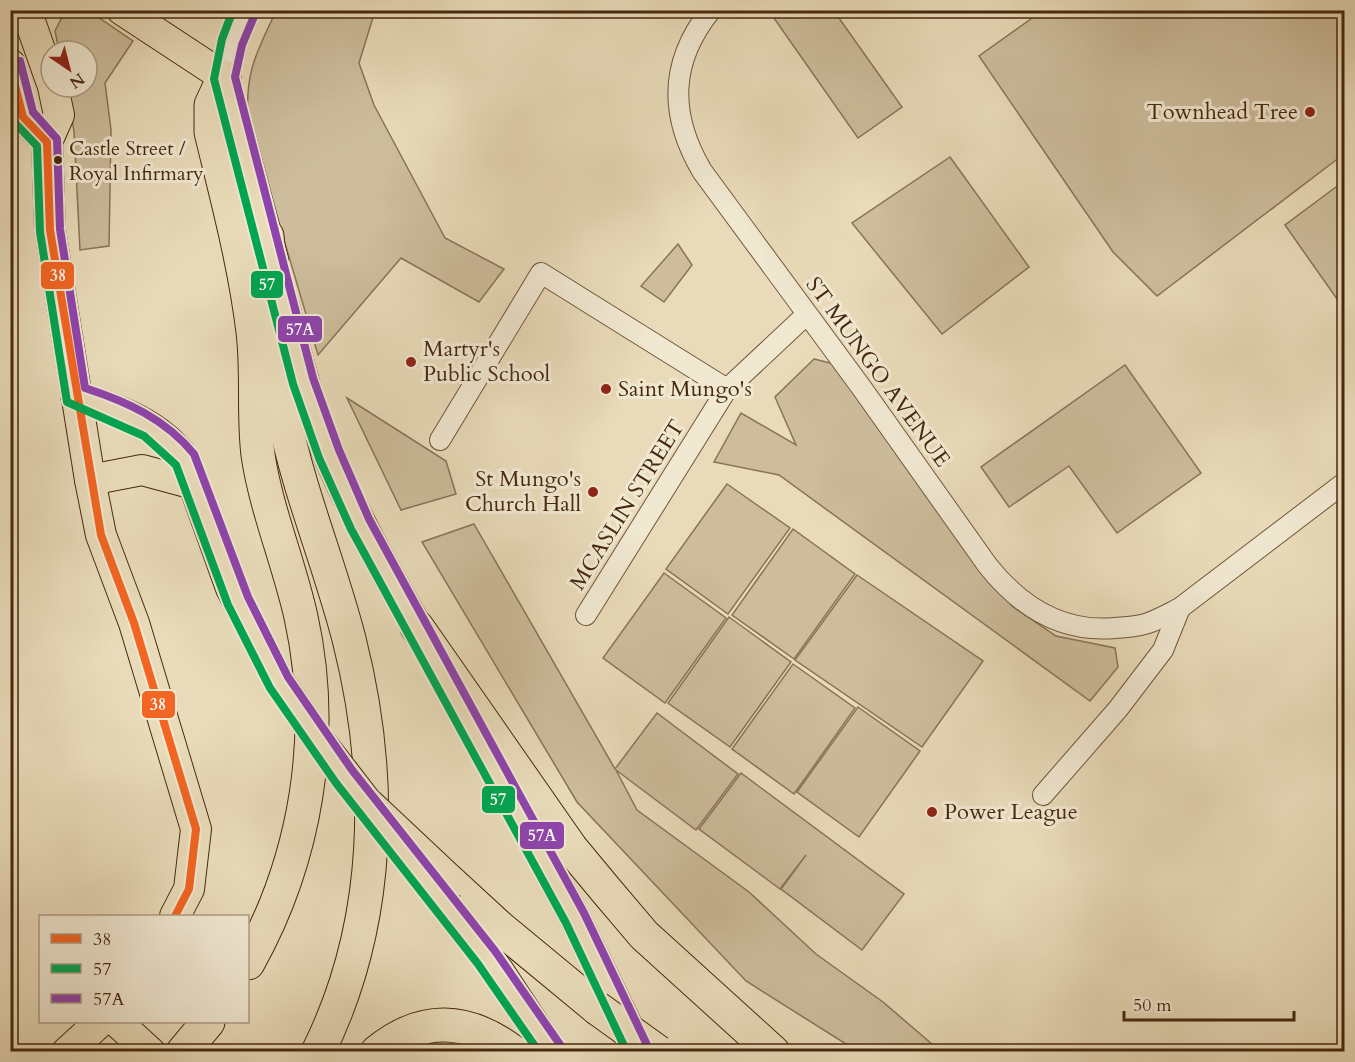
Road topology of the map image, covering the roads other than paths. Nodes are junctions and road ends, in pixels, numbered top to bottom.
1 (122, 10) edge
2 (245, 10) edge
3 (711, 10) edge
4 (28, 12) edge
5 (39, 45) edge
6 (10, 48) edge
7 (10, 64) edge
8 (224, 77) junction
9 (56, 99) edge
10 (47, 142) junction
11 (267, 236) junction
12 (806, 315) junction
13 (727, 389) junction
14 (76, 396) junction
15 (440, 440) dead end
16 (90, 480) junction
17 (1344, 483) edge
18 (194, 484) junction
19 (1180, 608) junction
20 (586, 615) dead end
21 (417, 627) junction
22 (1043, 795) dead end
23 (368, 805) joint
24 (449, 894) junction
25 (176, 915) edge
26 (249, 961) edge
27 (99, 1023) edge
28 (118, 1023) edge
29 (207, 1023) edge
30 (147, 1049) edge
31 (67, 1052) edge
32 (183, 1052) edge
33 (318, 1052) edge
34 (377, 1052) edge
35 (513, 1052) edge
36 (552, 1052) edge
37 (639, 1052) edge
38 (658, 1052) edge
39 (773, 1052) edge

1 - 8 main road
2 - 8 street
3 - 12 street, ST MUNGO AVENUE
4 - 5 main road
4 - 6 main road
7 - 10 main road
8 - 11 main road
8 - 26 highway
9 - 10 main road
10 - 14 main road
11 - 21 main road
11 - 33 highway
12 - 13 street, MCASLIN STREET
12 - 19 street, ST MUNGO AVENUE
13 - 15 street
13 - 20 street, MCASLIN STREET
14 - 16 main road
14 - 18 main road
16 - 18 main road
16 - 25 main road
17 - 19 street, ST MUNGO AVENUE
18 - 23 main road, bridge
19 - 22 street
21 - 37 main road
21 - 39 highway
23 - 24 highway, bridge
24 - 36 main road
24 - 38 highway, bridge
27 - 31 main road
28 - 30 main road
29 - 32 highway
34 - 35 highway

